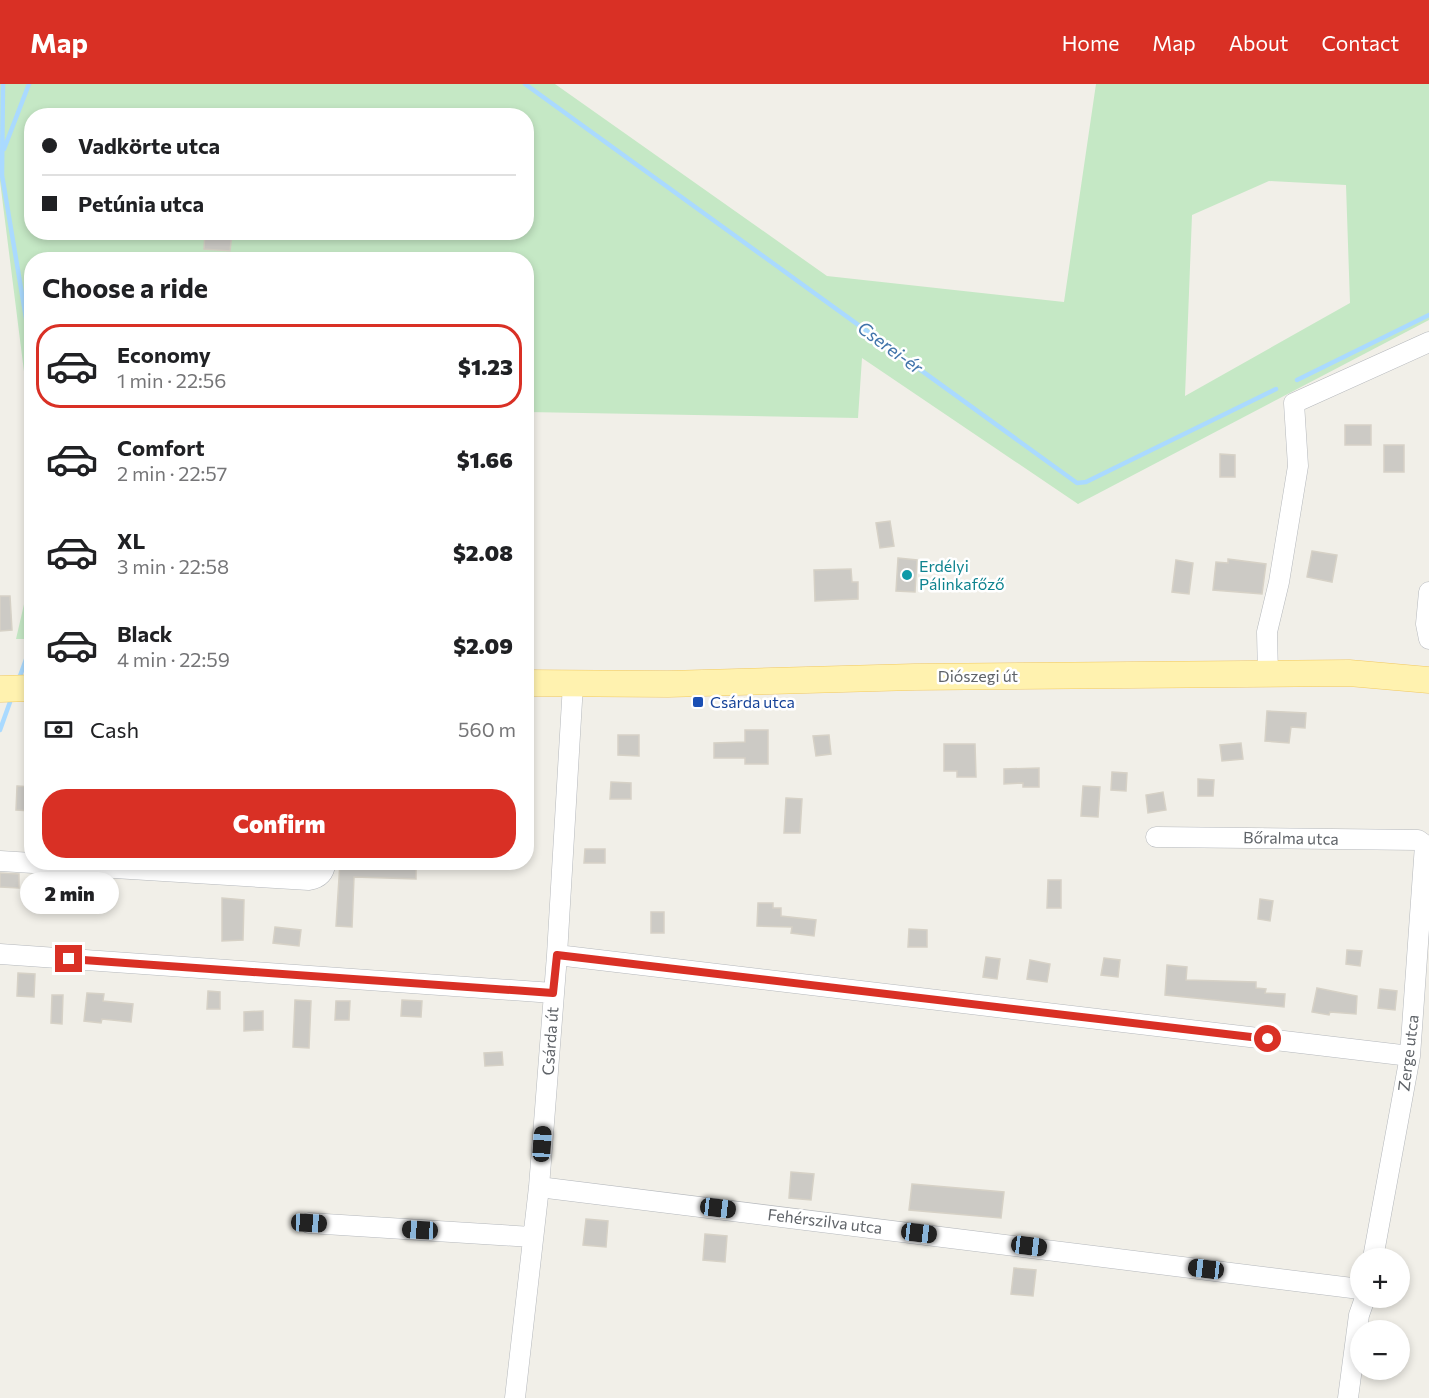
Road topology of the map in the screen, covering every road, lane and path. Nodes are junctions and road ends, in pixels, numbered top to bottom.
1 (1429, 342) edge
2 (1429, 592) edge
3 (1429, 639) edge
4 (1268, 675) junction
5 (1429, 680) edge
6 (534, 683) edge
7 (573, 684) junction
8 (24, 688) edge
9 (0, 689) edge
10 (1156, 837) dead end
11 (1425, 845) joint
12 (0, 861) edge
13 (24, 862) edge
14 (146, 870) edge
15 (324, 870) edge
16 (0, 954) edge
17 (557, 955) junction
18 (553, 993) junction
19 (1421, 1019) edge
20 (1410, 1056) junction
21 (539, 1187) junction
22 (309, 1223) dead end
23 (532, 1237) junction
24 (1376, 1248) edge
25 (1350, 1288) edge
26 (1361, 1308) edge
27 (515, 1398) edge
28 (1348, 1398) edge

1 - 4 street
2 - 3 street
4 - 5 main road, Diószegi út
4 - 7 main road, Diószegi út
6 - 7 main road, Diószegi út
7 - 17 street, Csárda út
8 - 9 main road
10 - 11 street, Bőralma utca
11 - 19 street, Zerge utca
12 - 13 street
14 - 15 street
16 - 18 street
17 - 18 street, Csárda út
17 - 20 street
18 - 21 street, Csárda út
19 - 20 street, Zerge utca
20 - 24 street, Zerge utca
21 - 23 street, Csárda út
21 - 25 street, Fehérszilva utca
22 - 23 street
23 - 27 street, Csárda út
26 - 28 street

